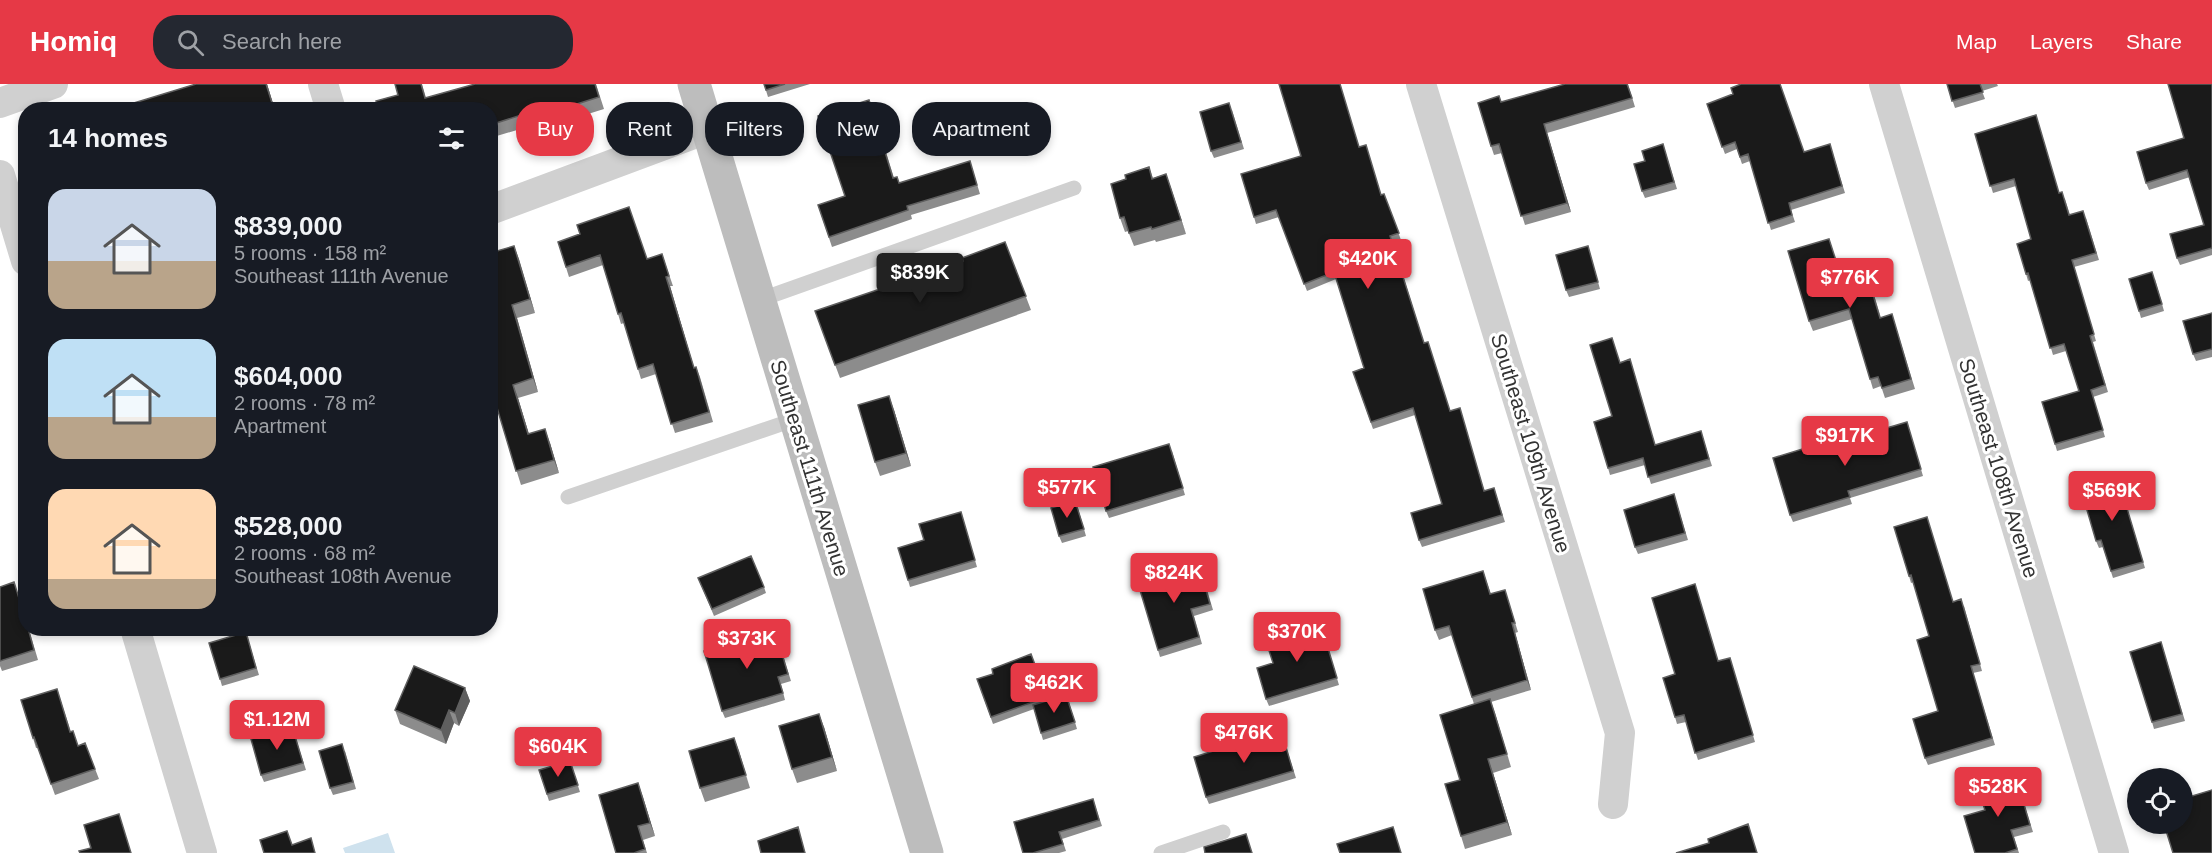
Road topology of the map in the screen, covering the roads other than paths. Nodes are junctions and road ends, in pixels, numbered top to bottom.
1 (53, 84) edge
2 (323, 84) edge
3 (694, 84) edge
4 (1421, 84) edge
5 (1884, 84) edge
6 (329, 102) edge
7 (0, 103) edge
8 (705, 122) edge
9 (705, 130) edge
10 (715, 156) edge
11 (0, 175) edge
12 (1074, 188) dead end
13 (498, 207) edge
14 (18, 235) edge
15 (759, 300) junction
16 (796, 419) junction
17 (568, 496) dead end
18 (137, 636) edge
19 (1613, 804) dead end
20 (1223, 832) dead end
21 (202, 853) edge
22 (927, 853) edge
23 (1161, 853) edge
24 (2114, 853) edge

1 - 7 street
2 - 6 street
3 - 8 street, Southeast 111th Avenue
4 - 19 street, Southeast 109th Avenue
5 - 24 street, Southeast 108th Avenue
9 - 13 street
10 - 15 street, Southeast 111th Avenue
11 - 14 street
12 - 15 lane
15 - 16 street, Southeast 111th Avenue
16 - 17 lane
16 - 22 street, Southeast 111th Avenue
18 - 21 street
20 - 23 lane

